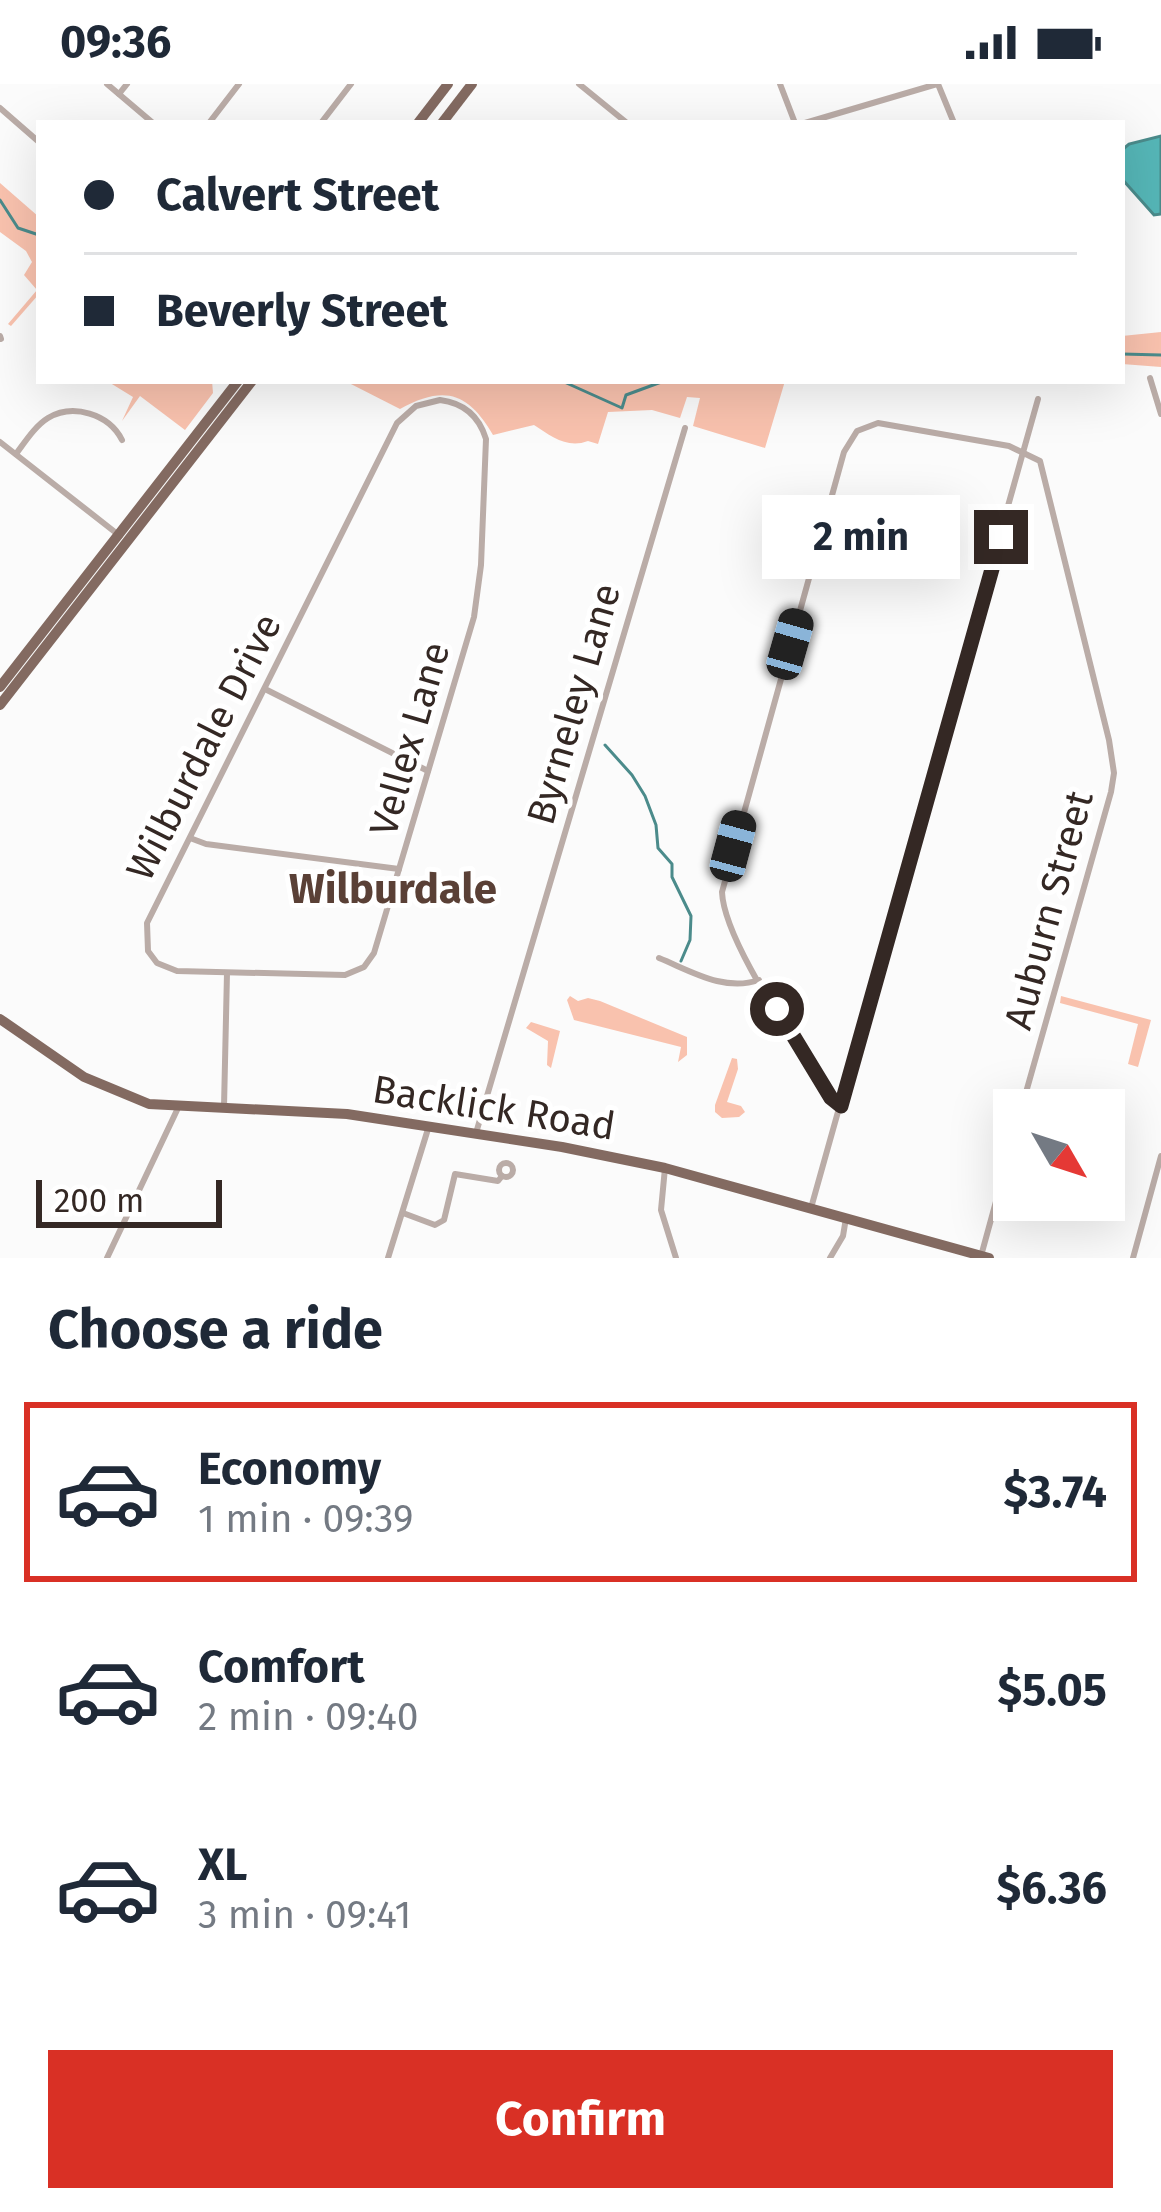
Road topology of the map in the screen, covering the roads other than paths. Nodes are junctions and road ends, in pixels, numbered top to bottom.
1 (107, 84) edge
2 (127, 84) edge
3 (239, 84) edge
4 (351, 84) edge
5 (448, 84) edge
6 (472, 84) edge
7 (579, 84) edge
8 (780, 84) edge
9 (937, 84) edge
10 (119, 94) junction
11 (0, 108) edge
12 (840, 118) edge
13 (149, 120) edge
14 (211, 120) edge
15 (323, 120) edge
16 (420, 120) edge
17 (444, 120) edge
18 (623, 120) edge
19 (794, 120) edge
20 (953, 120) edge
21 (36, 139) edge
22 (1150, 378) dead end
23 (236, 384) edge
24 (250, 384) edge
25 (1038, 399) dead end
26 (448, 401) joint
27 (1161, 414) edge
28 (686, 428) dead end
29 (122, 440) dead end
30 (0, 442) edge
31 (1024, 451) junction
32 (16, 454) junction
33 (124, 537) junction
34 (0, 687) edge
35 (264, 688) junction
36 (0, 705) edge
37 (428, 771) junction
38 (189, 838) junction
39 (399, 869) junction
40 (659, 958) dead end
41 (227, 973) junction
42 (759, 980) junction
43 (0, 1019) edge
44 (1028, 1089) edge
45 (841, 1106) junction
46 (178, 1108) junction
47 (224, 1109) junction
48 (429, 1125) junction
49 (476, 1133) junction
50 (1161, 1156) edge
51 (664, 1168) junction
52 (502, 1176) dead end
53 (811, 1208) junction
54 (403, 1213) junction
55 (846, 1218) junction
56 (994, 1221) edge
57 (985, 1257) edge
58 (106, 1258) edge
59 (388, 1258) edge
60 (676, 1258) edge
61 (830, 1258) edge
62 (1133, 1258) edge

1 - 10 street
2 - 10 street
3 - 14 street
4 - 15 street
5 - 16 main road
6 - 17 main road
7 - 18 street
8 - 19 street
9 - 12 street
9 - 20 street
10 - 13 street
11 - 21 street
22 - 27 street
23 - 33 main road
24 - 33 main road
25 - 31 street
26 - 35 street, Wilburdale Drive
26 - 37 street, Vellex Lane
28 - 49 street, Byrneley Lane
29 - 32 street
30 - 32 street
31 - 42 street
31 - 44 street, Auburn Street
31 - 45 street
32 - 33 street
33 - 34 main road
33 - 36 main road
35 - 37 street
35 - 38 street, Wilburdale Drive
37 - 39 street, Vellex Lane
38 - 39 street
38 - 41 street, Wilburdale Drive
39 - 41 street, Vellex Lane
40 - 42 street
41 - 47 street
42 - 45 street
43 - 46 main road, Backlick Road
45 - 53 street
46 - 47 main road, Backlick Road
46 - 58 street
47 - 48 main road, Backlick Road
48 - 49 main road, Backlick Road
48 - 54 street
49 - 51 main road, Backlick Road
50 - 62 street
51 - 53 main road, Backlick Road
51 - 60 street
52 - 54 street
53 - 55 main road, Backlick Road
54 - 59 street
55 - 57 main road, Backlick Road
55 - 61 street
56 - 57 street

